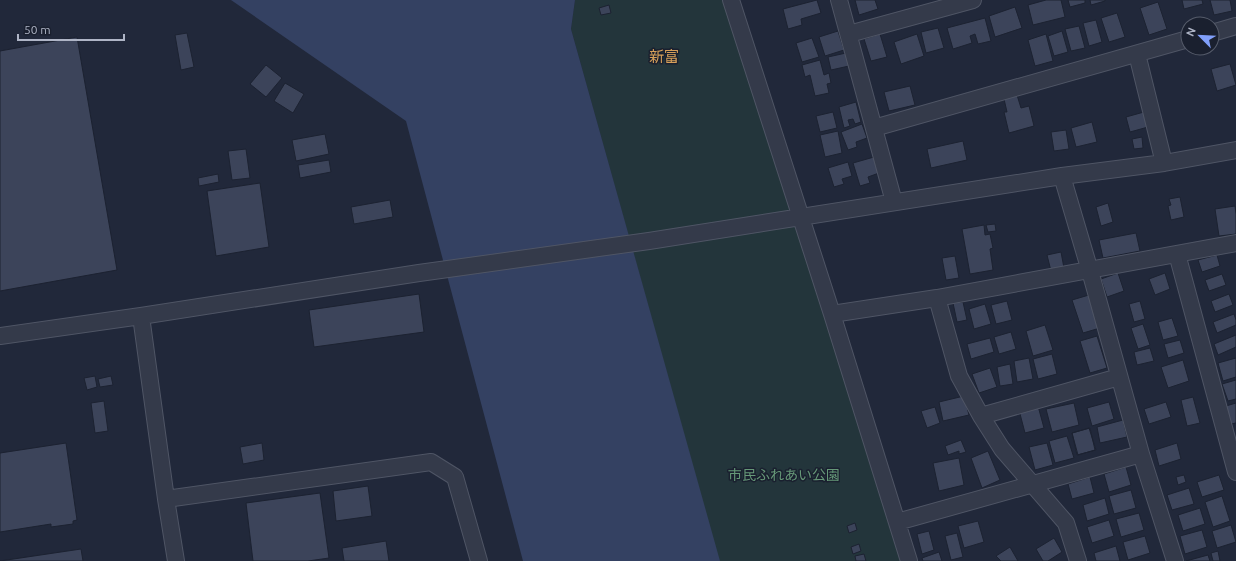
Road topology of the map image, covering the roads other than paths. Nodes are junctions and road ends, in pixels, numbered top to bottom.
1 (731, 0) edge
2 (839, 0) edge
3 (973, 0) edge
4 (1236, 26) edge
5 (1220, 31) edge
6 (849, 34) junction
7 (1180, 41) edge
8 (1137, 54) junction
9 (874, 128) junction
10 (1236, 150) edge
11 (1164, 163) junction
12 (1062, 176) junction
13 (894, 202) junction
14 (801, 217) junction
15 (1236, 243) edge
16 (1177, 254) junction
17 (1090, 270) junction
18 (937, 298) junction
19 (832, 314) junction
20 (142, 316) junction
21 (0, 336) edge
22 (1119, 377) junction
23 (981, 416) junction
24 (1141, 454) junction
25 (1236, 472) edge
26 (1033, 485) junction
27 (166, 499) junction
28 (897, 522) junction
29 (176, 561) edge
30 (478, 561) edge
31 (909, 561) edge
32 (1078, 561) edge
33 (1175, 561) edge

1 - 14 street
2 - 6 street
3 - 6 street
4 - 5 street
6 - 9 street
7 - 8 street
8 - 9 street
8 - 11 street
9 - 13 street
10 - 11 street
11 - 12 street
12 - 13 street
12 - 17 street
13 - 14 street
14 - 19 street
14 - 20 street
15 - 16 street
16 - 17 street
16 - 25 street
17 - 18 street
17 - 22 street
18 - 19 street
18 - 23 street
19 - 28 street
20 - 21 street
20 - 27 street
22 - 23 street
22 - 24 street
23 - 26 street
24 - 26 street
24 - 33 street
26 - 28 street
26 - 32 street
27 - 29 street
27 - 30 street
28 - 31 street

